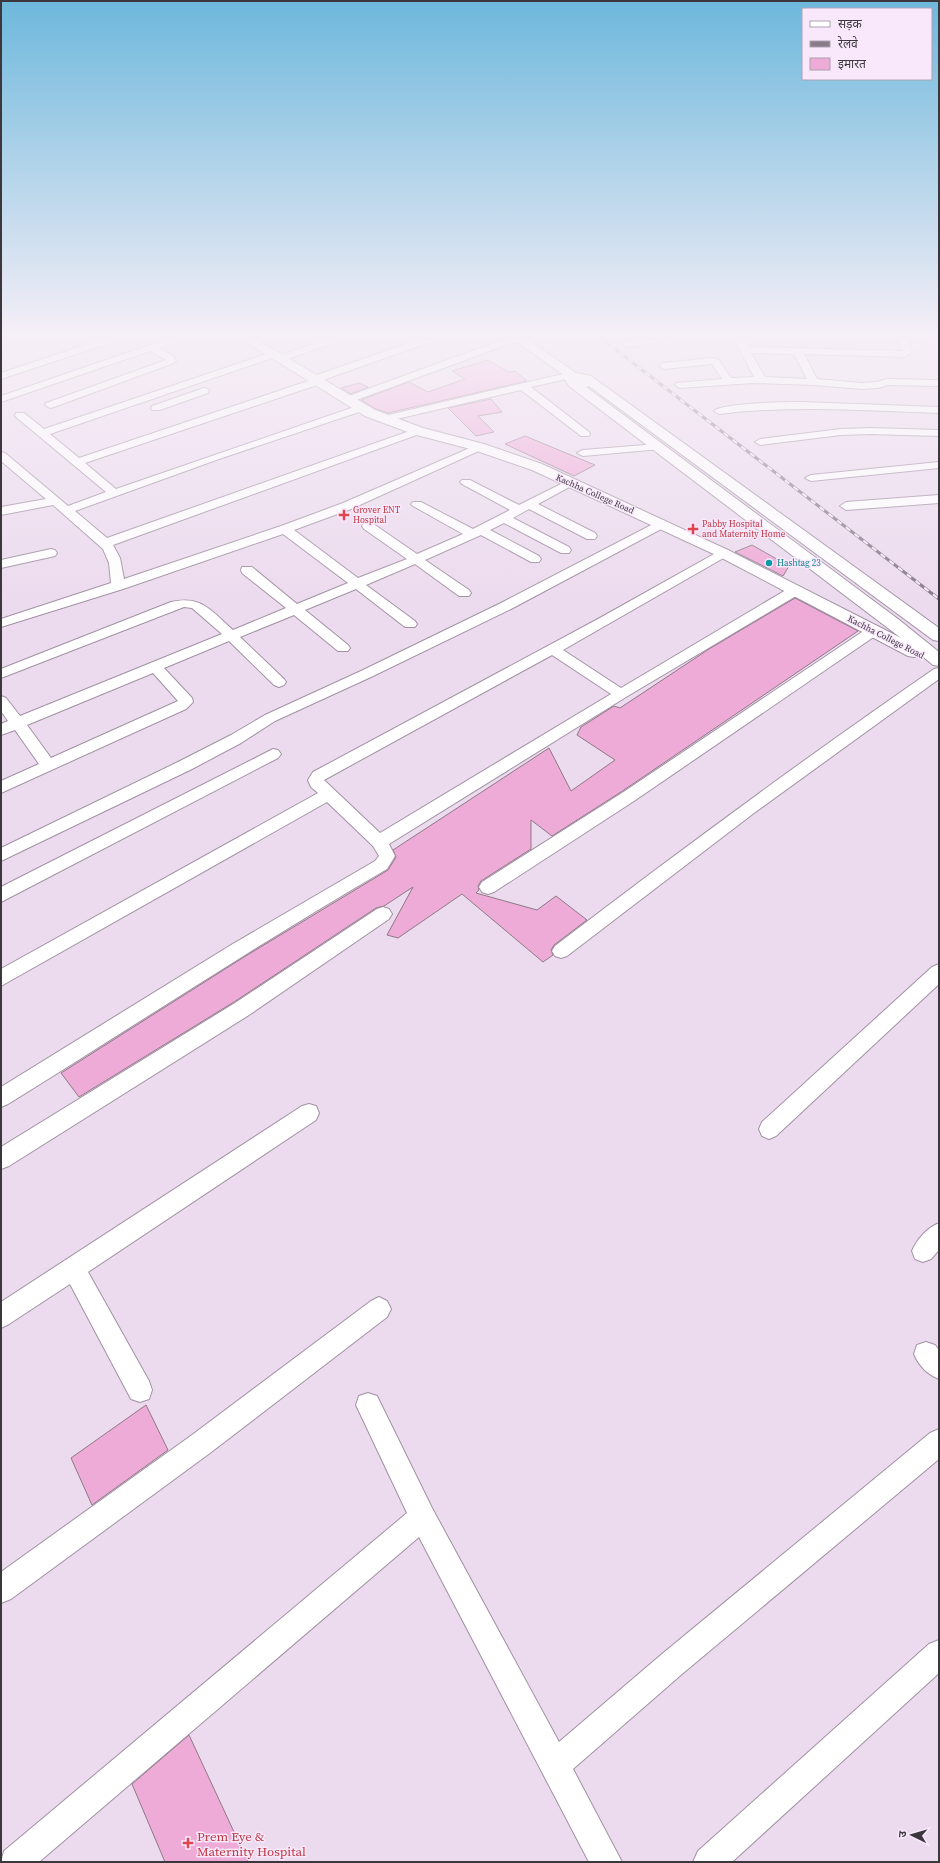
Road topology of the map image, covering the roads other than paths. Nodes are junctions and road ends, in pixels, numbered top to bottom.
1 (34, 426) edge
2 (66, 426) edge
3 (182, 426) edge
4 (307, 426) edge
5 (404, 426) edge
6 (575, 426) edge
7 (629, 426) edge
8 (639, 426) edge
9 (652, 426) edge
10 (418, 431) junction
11 (43, 433) junction
12 (939, 433) edge
13 (585, 434) dead end
14 (760, 442) dead end
15 (480, 447) junction
16 (657, 447) junction
17 (583, 453) dead end
18 (1, 455) edge
19 (78, 462) junction
20 (939, 464) edge
21 (6, 465) edge
22 (811, 478) dead end
23 (466, 482) dead end
24 (569, 484) junction
25 (115, 494) junction
26 (939, 499) edge
27 (56, 501) junction
28 (417, 504) dead end
29 (846, 506) dead end
30 (525, 507) junction
31 (67, 510) junction
32 (1, 511) edge
33 (504, 518) junction
34 (660, 524) junction
35 (368, 526) dead end
36 (285, 529) junction
37 (477, 532) junction
38 (591, 536) dead end
39 (105, 543) junction
40 (565, 550) dead end
41 (51, 553) dead end
42 (723, 553) junction
43 (417, 559) junction
44 (534, 559) dead end
45 (1, 564) edge
46 (247, 570) dead end
47 (359, 584) junction
48 (118, 586) junction
49 (796, 590) junction
50 (464, 593) dead end
51 (296, 609) junction
52 (1, 623) edge
53 (410, 624) dead end
54 (873, 631) junction
55 (231, 635) junction
56 (939, 636) edge
57 (939, 646) edge
58 (343, 648) dead end
59 (552, 649) junction
60 (939, 661) edge
61 (939, 664) edge
62 (155, 667) junction
63 (939, 672) edge
64 (1, 674) edge
65 (279, 682) dead end
66 (621, 694) junction
67 (1, 701) edge
68 (17, 723) junction
69 (1, 730) edge
70 (273, 754) dead end
71 (49, 766) junction
72 (1, 787) edge
73 (329, 794) junction
74 (379, 842) junction
75 (1, 855) edge
76 (488, 887) dead end
77 (1, 895) edge
78 (383, 914) dead end
79 (561, 951) dead end
80 (939, 972) edge
81 (1, 978) edge
82 (1, 1098) edge
83 (309, 1113) dead end
84 (769, 1128) dead end
85 (1, 1159) edge
86 (939, 1234) edge
87 (923, 1251) dead end
88 (74, 1268) junction
89 (378, 1309) dead end
90 (1, 1316) edge
91 (140, 1390) dead end
92 (368, 1405) dead end
93 (939, 1442) edge
94 (423, 1517) junction
95 (1, 1590) edge
96 (939, 1654) edge
97 (554, 1766) junction
98 (14, 1862) edge
99 (606, 1862) edge
100 (709, 1862) edge

1 - 11 street
2 - 11 street
3 - 19 street
4 - 25 street
5 - 10 street, Kachha College Road
6 - 13 street
7 - 16 street
8 - 57 street
9 - 56 street
10 - 15 street, Kachha College Road
10 - 39 street
11 - 19 street
12 - 14 street
15 - 24 street, Kachha College Road
15 - 36 street
16 - 17 street
16 - 60 street
18 - 21 street
19 - 25 street
20 - 22 street
21 - 27 street
23 - 30 street
24 - 30 street
24 - 34 street, Kachha College Road
25 - 31 street
26 - 29 street
27 - 31 street
27 - 32 street
28 - 37 street
30 - 33 street
30 - 38 street
31 - 39 street
33 - 37 street
33 - 40 street
34 - 42 street, Kachha College Road
34 - 75 street
35 - 43 street
36 - 47 street
36 - 48 street
37 - 43 street
37 - 44 street
39 - 48 street
41 - 45 street
42 - 49 street, Kachha College Road
42 - 59 street
43 - 47 street
43 - 50 street
46 - 51 street
47 - 51 street
47 - 53 street
48 - 52 street
49 - 54 street, Kachha College Road
49 - 66 street
51 - 55 street
51 - 58 street
54 - 61 street, Kachha College Road
54 - 76 street
55 - 62 street
55 - 64 street
55 - 65 street
59 - 66 street
59 - 73 street
62 - 68 street
62 - 71 street
63 - 79 street
66 - 74 street
67 - 68 street
68 - 69 street
68 - 71 street
70 - 77 street
71 - 72 street
73 - 74 street
73 - 81 street
74 - 82 street
78 - 85 street
80 - 84 street
83 - 88 street
86 - 87 street
88 - 90 street
88 - 91 street
89 - 95 street
92 - 94 street
93 - 97 street
94 - 97 street
94 - 98 street
96 - 100 street
97 - 99 street

